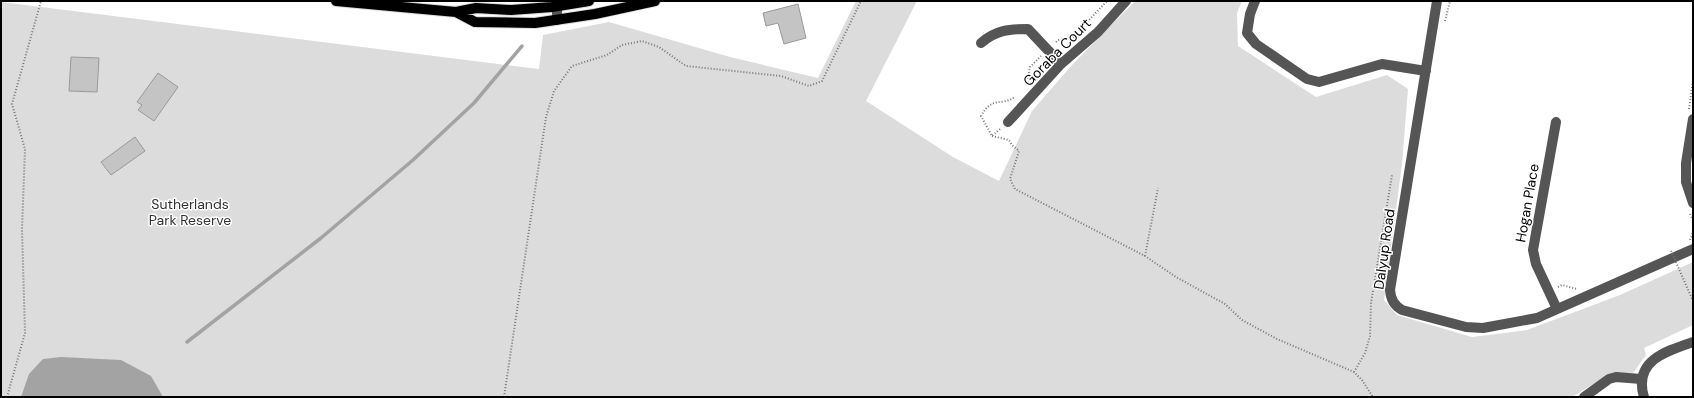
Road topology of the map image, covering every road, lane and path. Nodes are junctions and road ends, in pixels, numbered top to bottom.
1 (41, 1) edge
2 (336, 1) edge
3 (589, 1) edge
4 (655, 1) edge
5 (861, 1) edge
6 (1107, 1) edge
7 (1126, 1) edge
8 (1255, 1) edge
9 (1437, 1) edge
10 (1450, 1) edge
11 (575, 2) edge
12 (557, 4) edge
13 (456, 12) junction
14 (579, 16) junction
15 (557, 20) junction
16 (1443, 23) dead end
17 (981, 43) dead end
18 (1048, 50) junction
19 (1061, 64) junction
20 (1426, 71) junction
21 (1026, 90) dead end
22 (1021, 93) dead end
23 (1693, 119) edge
24 (1008, 122) joint
25 (1556, 122) dead end
26 (992, 136) junction
27 (1392, 175) dead end
28 (1158, 188) dead end
29 (1693, 203) edge
30 (1693, 232) edge
31 (1691, 246) edge
32 (1672, 253) junction
33 (1145, 256) junction
34 (1549, 291) junction
35 (1584, 291) dead end
36 (1693, 301) edge
37 (1557, 310) junction
38 (1693, 342) edge
39 (1354, 372) junction
40 (1641, 379) junction
41 (7, 397) edge
42 (504, 397) edge
43 (1373, 397) edge
44 (1584, 397) edge
45 (1644, 397) edge

1 - 41 path
2 - 13 main road
3 - 11 main road
4 - 14 main road
5 - 42 path
6 - 18 path
7 - 19 street, Goraba Court
8 - 20 street
9 - 20 street, Dalyup Road
10 - 16 path
11 - 12 main road
11 - 14 street
12 - 13 main road
12 - 15 street
13 - 15 main road
14 - 15 main road
17 - 18 street
18 - 19 street
18 - 21 path
19 - 24 street, Goraba Court
20 - 37 street, Dalyup Road
22 - 26 path
23 - 29 street
24 - 26 path
25 - 34 street, Hogan Place
26 - 33 path
27 - 39 path
28 - 33 path
30 - 31 path
31 - 32 street, Dalyup Road
32 - 36 path, bridge
32 - 37 street, Dalyup Road
33 - 39 path
34 - 35 path
34 - 37 street, Hogan Place
38 - 40 street
39 - 43 path
40 - 44 street
40 - 45 street

